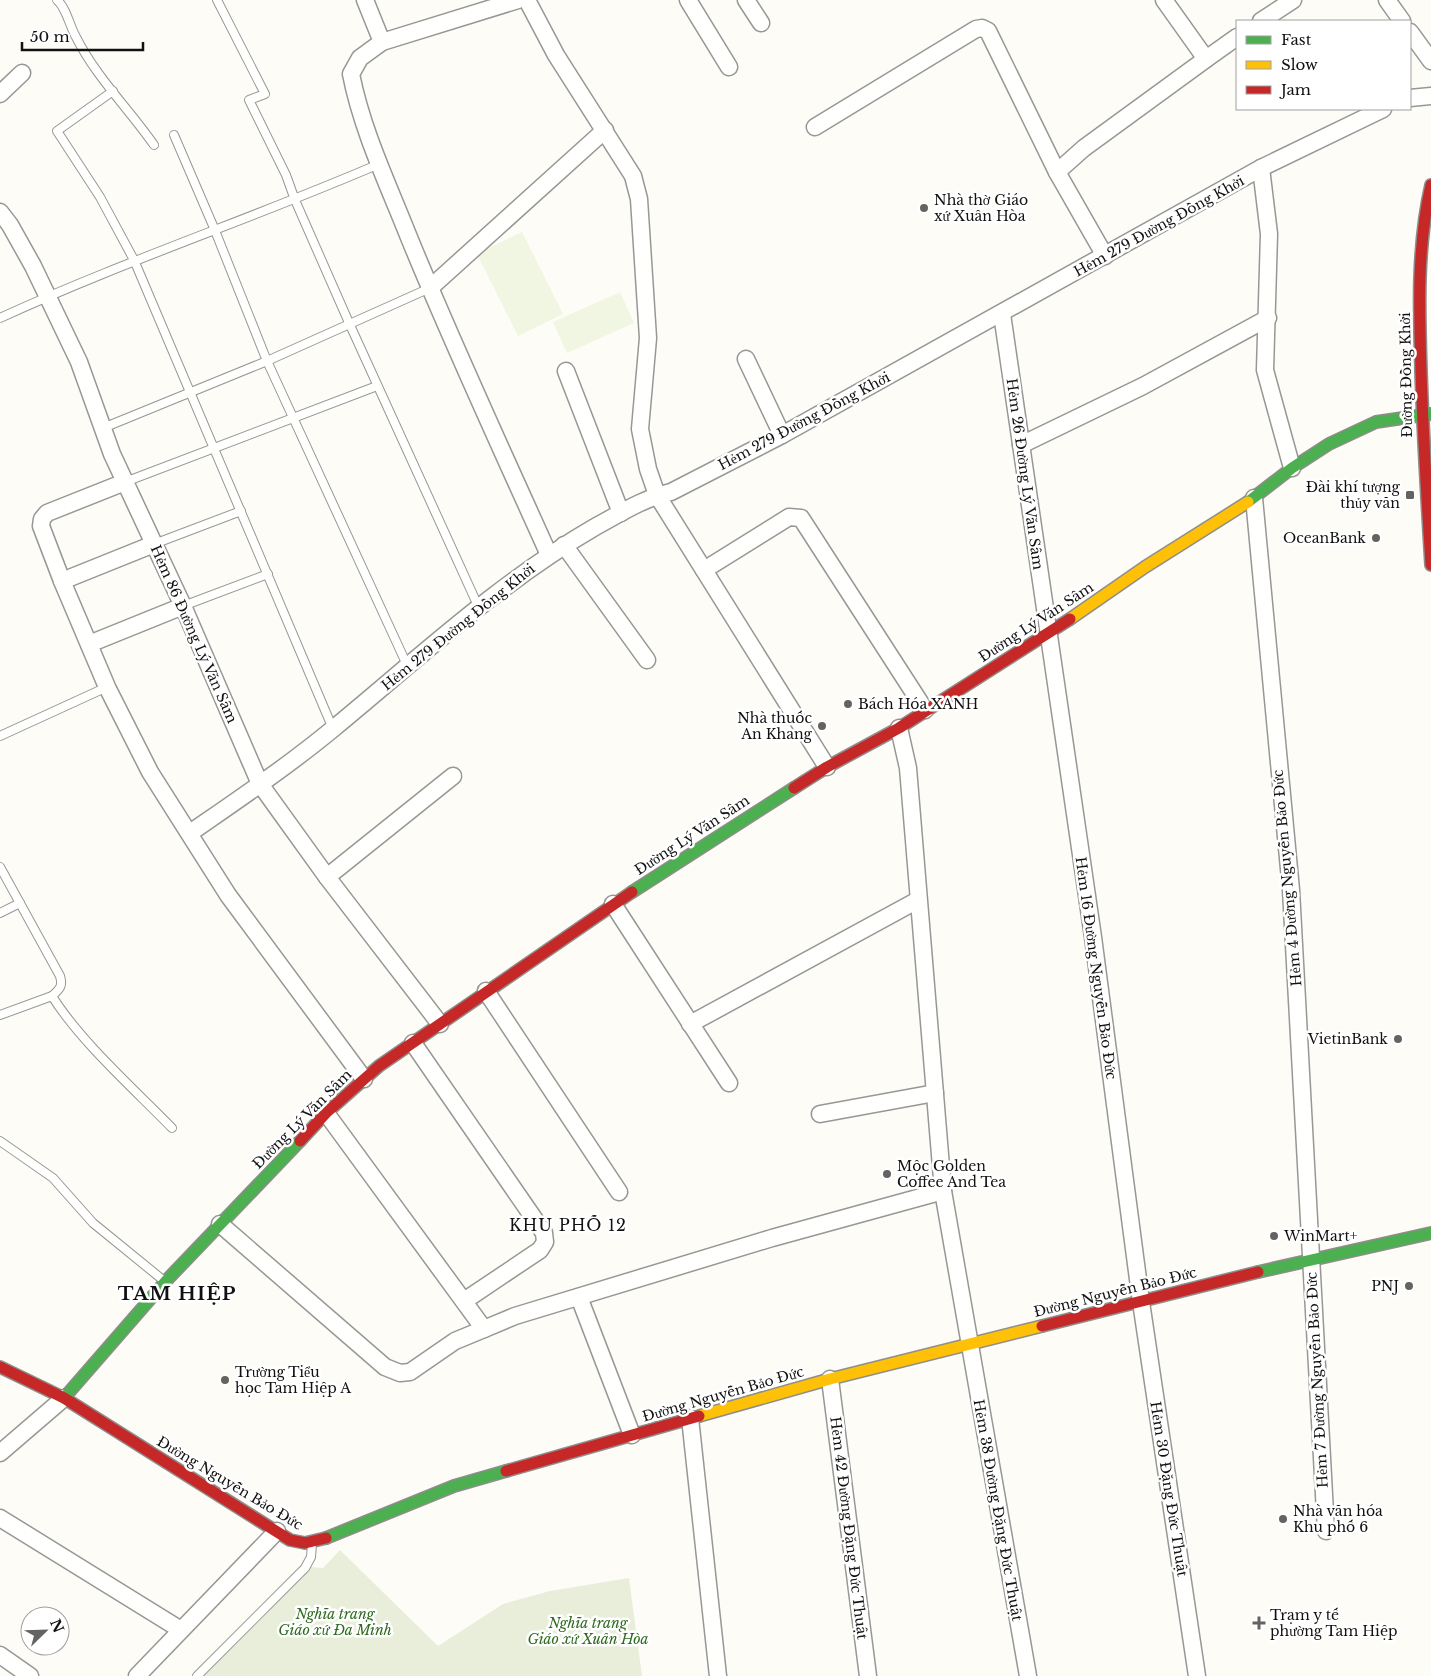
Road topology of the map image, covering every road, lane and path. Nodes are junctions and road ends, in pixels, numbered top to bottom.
1 (217, 0) edge
2 (365, 0) edge
3 (518, 0) edge
4 (527, 0) edge
5 (688, 0) edge
6 (746, 0) edge
7 (1164, 0) edge
8 (1293, 0) edge
9 (1387, 0) edge
10 (61, 1) edge
11 (1263, 20) edge
12 (1401, 20) edge
13 (760, 24) dead end
14 (1411, 33) edge
15 (1236, 39) edge
16 (382, 42) junction
17 (1206, 59) junction
18 (1431, 61) edge
19 (729, 66) dead end
20 (22, 73) dead end
21 (113, 92) junction
22 (0, 94) edge
23 (1431, 96) edge
24 (1411, 98) edge
25 (1381, 110) edge
26 (815, 127) dead end
27 (605, 130) junction
28 (174, 135) dead end
29 (154, 145) dead end
30 (379, 164) junction
31 (1261, 168) junction
32 (1056, 172) junction
33 (1431, 185) edge
34 (295, 200) junction
35 (0, 212) edge
36 (214, 228) junction
37 (1105, 256) junction
38 (134, 260) junction
39 (430, 288) junction
40 (47, 296) junction
41 (1002, 314) junction
42 (0, 318) edge
43 (1268, 318) junction
44 (350, 325) junction
45 (746, 359) dead end
46 (268, 361) junction
47 (566, 372) dead end
48 (377, 386) junction
49 (191, 392) junction
50 (1426, 415) edge
51 (294, 419) junction
52 (102, 428) junction
53 (782, 435) junction
54 (1427, 441) edge
55 (1021, 445) junction
56 (215, 448) junction
57 (1292, 468) junction
58 (125, 482) junction
59 (657, 495) junction
60 (1254, 498) junction
61 (241, 511) junction
62 (621, 513) junction
63 (154, 544) junction
64 (564, 545) junction
65 (549, 555) junction
66 (1431, 565) edge
67 (704, 570) junction
68 (268, 574) junction
69 (62, 581) junction
70 (183, 606) junction
71 (479, 608) junction
72 (1047, 635) junction
73 (88, 644) junction
74 (646, 660) dead end
75 (408, 666) junction
76 (107, 687) junction
77 (925, 710) junction
78 (900, 728) junction
79 (333, 729) junction
80 (0, 736) edge
81 (827, 766) junction
82 (453, 776) dead end
83 (260, 784) junction
84 (190, 833) junction
85 (0, 868) edge
86 (327, 877) junction
87 (918, 900) junction
88 (20, 903) junction
89 (613, 904) junction
90 (0, 913) edge
91 (486, 991) junction
92 (52, 996) junction
93 (0, 1015) edge
94 (440, 1024) junction
95 (690, 1024) junction
96 (413, 1043) junction
97 (364, 1079) junction
98 (729, 1083) dead end
99 (935, 1093) junction
100 (326, 1113) junction
101 (820, 1114) dead end
102 (172, 1128) dead end
103 (0, 1141) edge
104 (943, 1191) junction
105 (619, 1192) dead end
106 (220, 1224) junction
107 (1431, 1233) edge
108 (1311, 1259) junction
109 (165, 1282) junction
110 (579, 1296) junction
111 (464, 1301) junction
112 (1141, 1302) junction
113 (484, 1329) junction
114 (968, 1344) junction
115 (0, 1367) edge
116 (830, 1379) junction
117 (64, 1398) junction
118 (690, 1418) junction
119 (632, 1434) junction
120 (0, 1453) edge
121 (0, 1518) edge
122 (1326, 1530) dead end
123 (277, 1531) junction
124 (312, 1542) junction
125 (182, 1630) junction
126 (0, 1655) edge
127 (30, 1676) edge
128 (137, 1676) edge
129 (197, 1676) edge
130 (718, 1676) edge
131 (868, 1676) edge
132 (1028, 1676) edge
133 (1197, 1676) edge

1 - 34 lane
2 - 16 street
3 - 16 street
4 - 27 street
5 - 19 street
6 - 13 street
7 - 17 street
8 - 11 street
9 - 12 street
10 - 21 lane
14 - 18 street
15 - 17 street
16 - 30 street
17 - 32 street
20 - 22 street
21 - 29 lane
21 - 38 lane
23 - 24 street
25 - 31 street, Hẻm 279 Đường Đồng Khởi
26 - 32 street
27 - 39 street
27 - 59 street
28 - 36 lane
30 - 34 lane
30 - 39 street
31 - 37 street, Hẻm 279 Đường Đồng Khởi
31 - 43 street
32 - 37 street
33 - 50 street, Đường Đồng Khởi
34 - 36 lane
34 - 44 lane
35 - 40 street, Hẻm 86 Đường Lý Văn Sâm
36 - 38 lane
36 - 46 lane
37 - 41 street, Hẻm 279 Đường Đồng Khởi
38 - 40 lane
38 - 49 lane
39 - 44 lane
39 - 65 street
40 - 42 lane
40 - 52 street, Hẻm 86 Đường Lý Văn Sâm
41 - 53 street, Hẻm 279 Đường Đồng Khởi
41 - 55 street, Hẻm 26 Đường Lý Văn Sâm
43 - 55 street
43 - 57 street
44 - 46 lane
44 - 48 lane
45 - 53 street
46 - 49 lane
46 - 51 lane
47 - 62 street
48 - 51 lane
48 - 71 lane
49 - 52 lane
49 - 56 lane
50 - 54 street, Đường Đồng Khởi
50 - 57 street, Đường Lý Văn Sâm
51 - 56 lane
51 - 75 lane
52 - 58 street, Hẻm 86 Đường Lý Văn Sâm
53 - 59 street, Hẻm 279 Đường Đồng Khởi
54 - 66 street, Đường Đồng Khởi
55 - 72 street, Hẻm 26 Đường Lý Văn Sâm
56 - 58 lane
56 - 61 lane
57 - 60 street, Đường Lý Văn Sâm
58 - 63 street, Hẻm 86 Đường Lý Văn Sâm
58 - 69 street
59 - 62 street, Hẻm 279 Đường Đồng Khởi
59 - 67 street
60 - 72 street, Đường Lý Văn Sâm
60 - 108 street, Hẻm 4 Đường Nguyễn Bảo Đức
61 - 63 lane
61 - 68 lane
62 - 64 street, Hẻm 279 Đường Đồng Khởi
63 - 69 street
63 - 70 street, Hẻm 86 Đường Lý Văn Sâm
64 - 65 street, Hẻm 279 Đường Đồng Khởi
64 - 74 street
65 - 71 street, Hẻm 279 Đường Đồng Khởi
67 - 77 street
67 - 81 street
68 - 70 lane
68 - 79 lane
69 - 73 street
70 - 73 street
70 - 83 street, Hẻm 86 Đường Lý Văn Sâm
71 - 75 street, Hẻm 279 Đường Đồng Khởi
72 - 77 street, Đường Lý Văn Sâm
72 - 112 street, Hẻm 16 Đường Nguyễn Bảo Đức
73 - 76 street
75 - 79 street, Hẻm 279 Đường Đồng Khởi
76 - 80 lane
76 - 84 street
77 - 78 street, Đường Lý Văn Sâm
78 - 81 street, Đường Lý Văn Sâm
78 - 87 street, Hẻm 38 Đường Đặng Đức Thuật
79 - 83 street, Hẻm 279 Đường Đồng Khởi
81 - 89 street, Đường Lý Văn Sâm
82 - 86 street
83 - 84 street, Hẻm 279 Đường Đồng Khởi
83 - 86 street, Hẻm 86 Đường Lý Văn Sâm
84 - 97 street
85 - 88 lane
86 - 94 street, Hẻm 86 Đường Lý Văn Sâm
87 - 95 street
87 - 99 street, Hẻm 38 Đường Đặng Đức Thuật
88 - 90 lane
88 - 92 lane
89 - 91 street, Đường Lý Văn Sâm
89 - 95 street
91 - 94 street, Đường Lý Văn Sâm
91 - 105 street
92 - 93 lane
92 - 102 lane
94 - 96 street, Đường Lý Văn Sâm
95 - 98 street
96 - 97 street, Đường Lý Văn Sâm
96 - 111 street
97 - 100 street, Đường Lý Văn Sâm
99 - 101 street
99 - 104 street, Hẻm 38 Đường Đặng Đức Thuật
100 - 106 street, Đường Lý Văn Sâm
100 - 111 street
103 - 109 lane
104 - 110 street
104 - 114 street, Hẻm 38 Đường Đặng Đức Thuật
106 - 109 street, Đường Lý Văn Sâm
106 - 113 street
107 - 108 street, Đường Nguyễn Bảo Đức
108 - 112 street, Đường Nguyễn Bảo Đức
108 - 122 street, Hẻm 7 Đường Nguyễn Bảo Đức
109 - 117 street, Đường Lý Văn Sâm
110 - 113 street
110 - 119 street
111 - 113 street
112 - 114 street, Đường Nguyễn Bảo Đức
112 - 133 street, Hẻm 30 Đặng Đức Thuật
114 - 116 street, Đường Nguyễn Bảo Đức
114 - 132 street, Hẻm 38 Đường Đặng Đức Thuật
115 - 117 street, Đường Nguyễn Bảo Đức
116 - 118 street, Đường Nguyễn Bảo Đức
116 - 131 street, Hẻm 42 Đường Đặng Đức Thuật
117 - 120 street
117 - 123 street, Đường Nguyễn Bảo Đức
118 - 119 street, Đường Nguyễn Bảo Đức
118 - 130 street
119 - 124 street, Đường Nguyễn Bảo Đức
121 - 125 street
123 - 124 street, Đường Nguyễn Bảo Đức
123 - 125 street
124 - 129 lane
125 - 128 street
126 - 127 street

